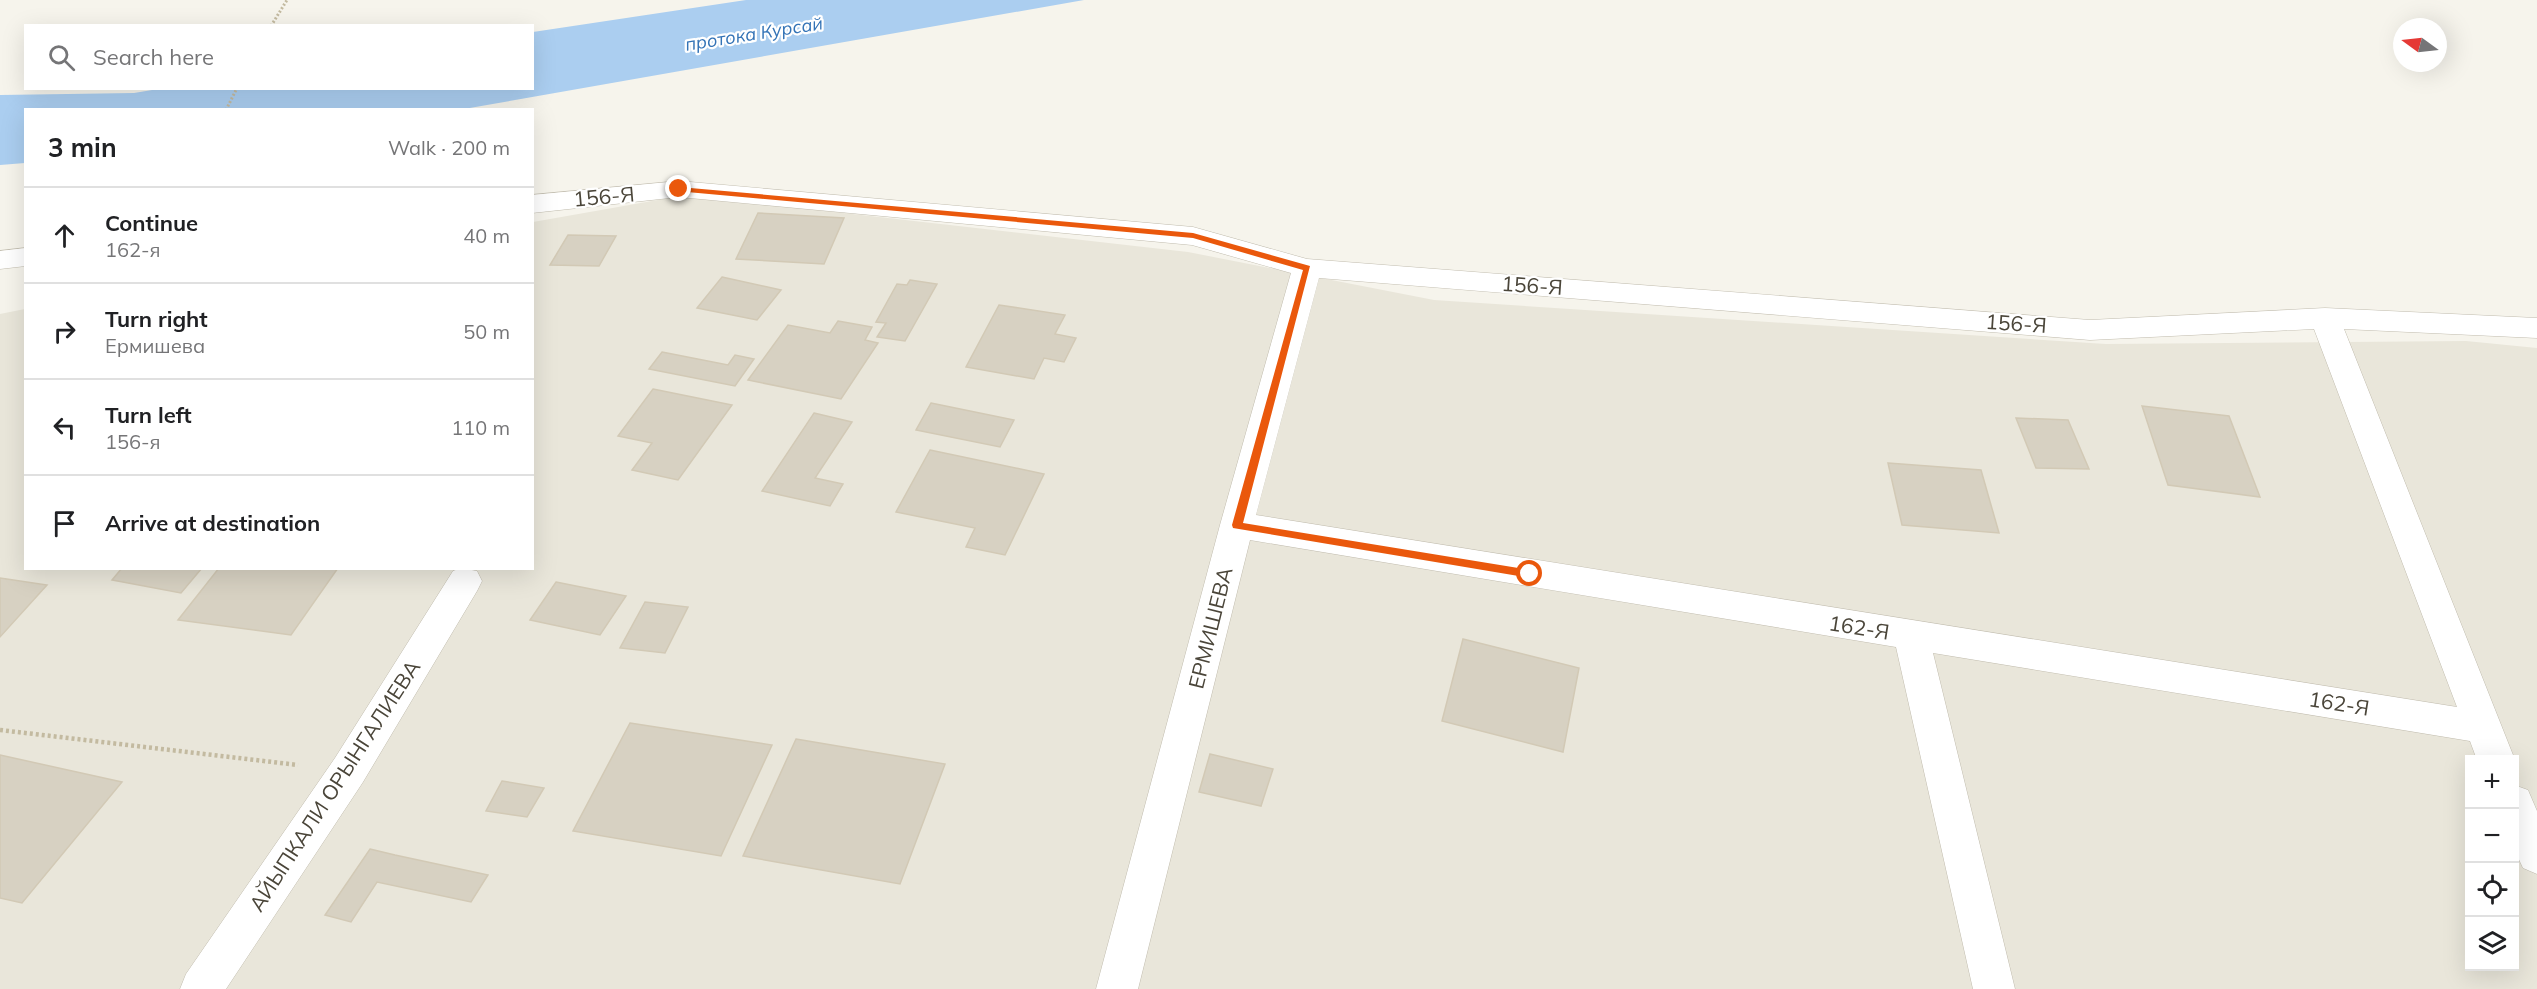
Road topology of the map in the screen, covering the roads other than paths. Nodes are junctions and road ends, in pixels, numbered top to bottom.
1 (534, 204) edge
2 (24, 257) edge
3 (0, 260) edge
4 (1307, 268) junction
5 (2325, 318) junction
6 (2537, 328) edge
7 (1237, 525) junction
8 (465, 581) dead end
9 (1911, 636) junction
10 (2482, 727) junction
11 (2494, 755) edge
12 (2517, 809) edge
13 (2537, 855) edge
14 (201, 989) edge
15 (1117, 989) edge
16 (1994, 989) edge

1 - 4 street, 156-Я
2 - 3 street
4 - 5 street, 156-Я
4 - 7 street, ЕРМИШЕВА
5 - 6 street, 156-Я
5 - 10 street
7 - 9 street, 162-Я
7 - 15 street, ЕРМИШЕВА
8 - 14 street, АЙЫПКАЛИ ОРЫНГАЛИЕВА
9 - 10 street, 162-Я
9 - 16 street
10 - 11 street
12 - 13 street

